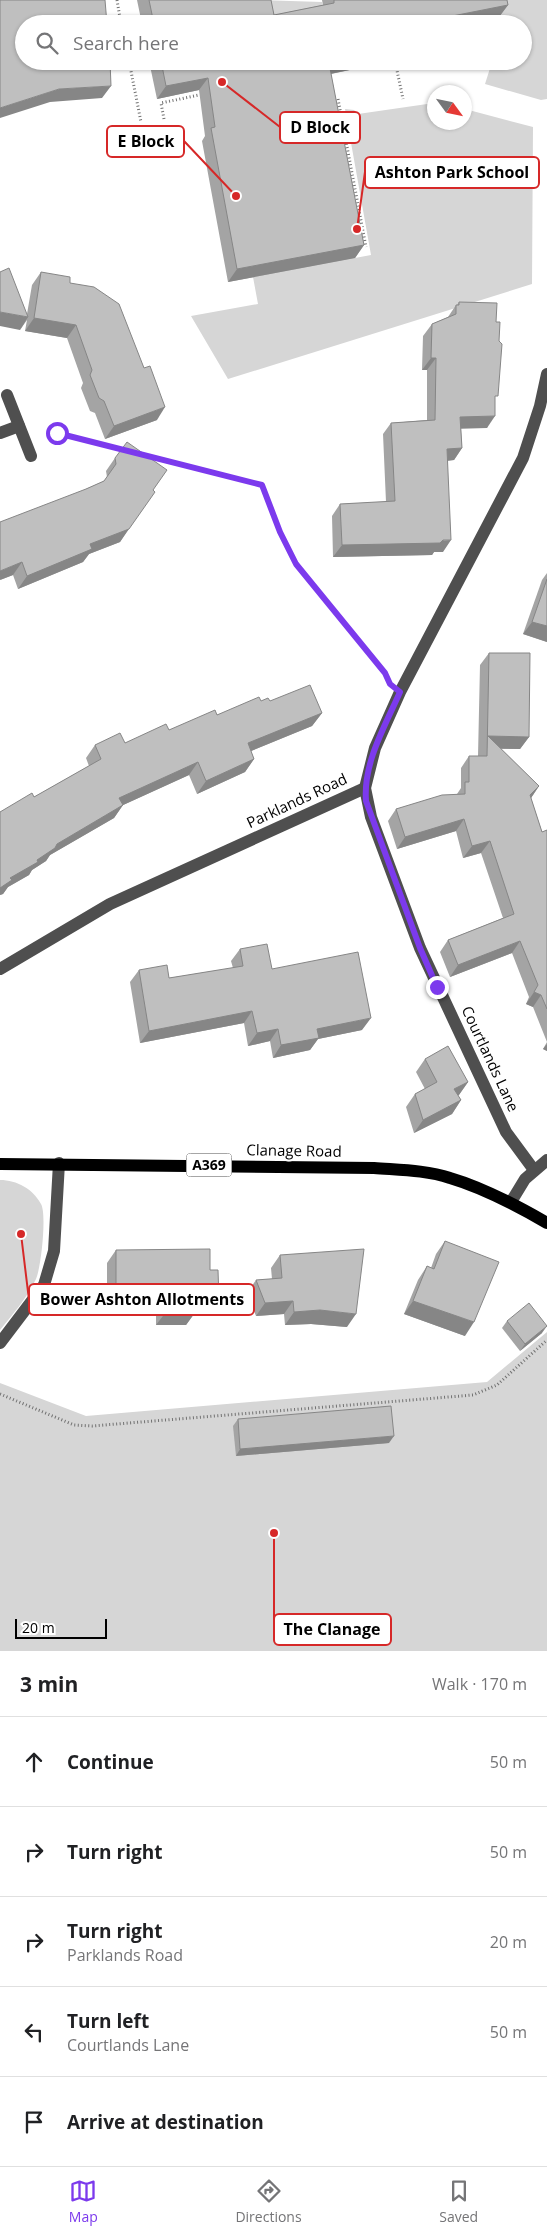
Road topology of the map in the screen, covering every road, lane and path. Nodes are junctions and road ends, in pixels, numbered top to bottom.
1 (116, 0) edge
2 (119, 15) edge
3 (131, 70) edge
4 (397, 70) edge
5 (199, 96) dead end
6 (338, 99) edge
7 (403, 99) dead end
8 (164, 119) dead end
9 (140, 122) dead end
10 (349, 158) junction
11 (343, 160) edge
12 (361, 217) junction
13 (354, 218) edge
14 (366, 247) dead end
15 (547, 374) edge
16 (7, 395) dead end
17 (19, 426) junction
18 (0, 433) edge
19 (57, 433) dead end
20 (132, 452) edge
21 (141, 454) edge
22 (31, 456) dead end
23 (400, 692) junction
24 (365, 788) junction
25 (0, 970) edge
26 (547, 1160) edge
27 (59, 1163) junction
28 (0, 1164) edge
29 (534, 1170) junction
30 (511, 1202) junction
31 (547, 1223) edge
32 (547, 1340) edge
33 (0, 1343) edge
34 (0, 1394) edge

1 - 2 path
3 - 9 path
4 - 7 path
5 - 8 path
6 - 10 path
10 - 11 path
10 - 12 path
12 - 13 path
12 - 14 path
15 - 23 street, Parklands Road
16 - 17 street
17 - 18 street
17 - 22 street
19 - 20 path
21 - 23 path
23 - 24 street, Parklands Road
24 - 25 street, Parklands Road
24 - 29 street, Courtlands Lane
26 - 29 street
27 - 28 main road, Clanage Road / A369
27 - 30 main road, Clanage Road / A369
27 - 33 street
29 - 30 street
30 - 31 main road, Clanage Road / A369
32 - 34 path

